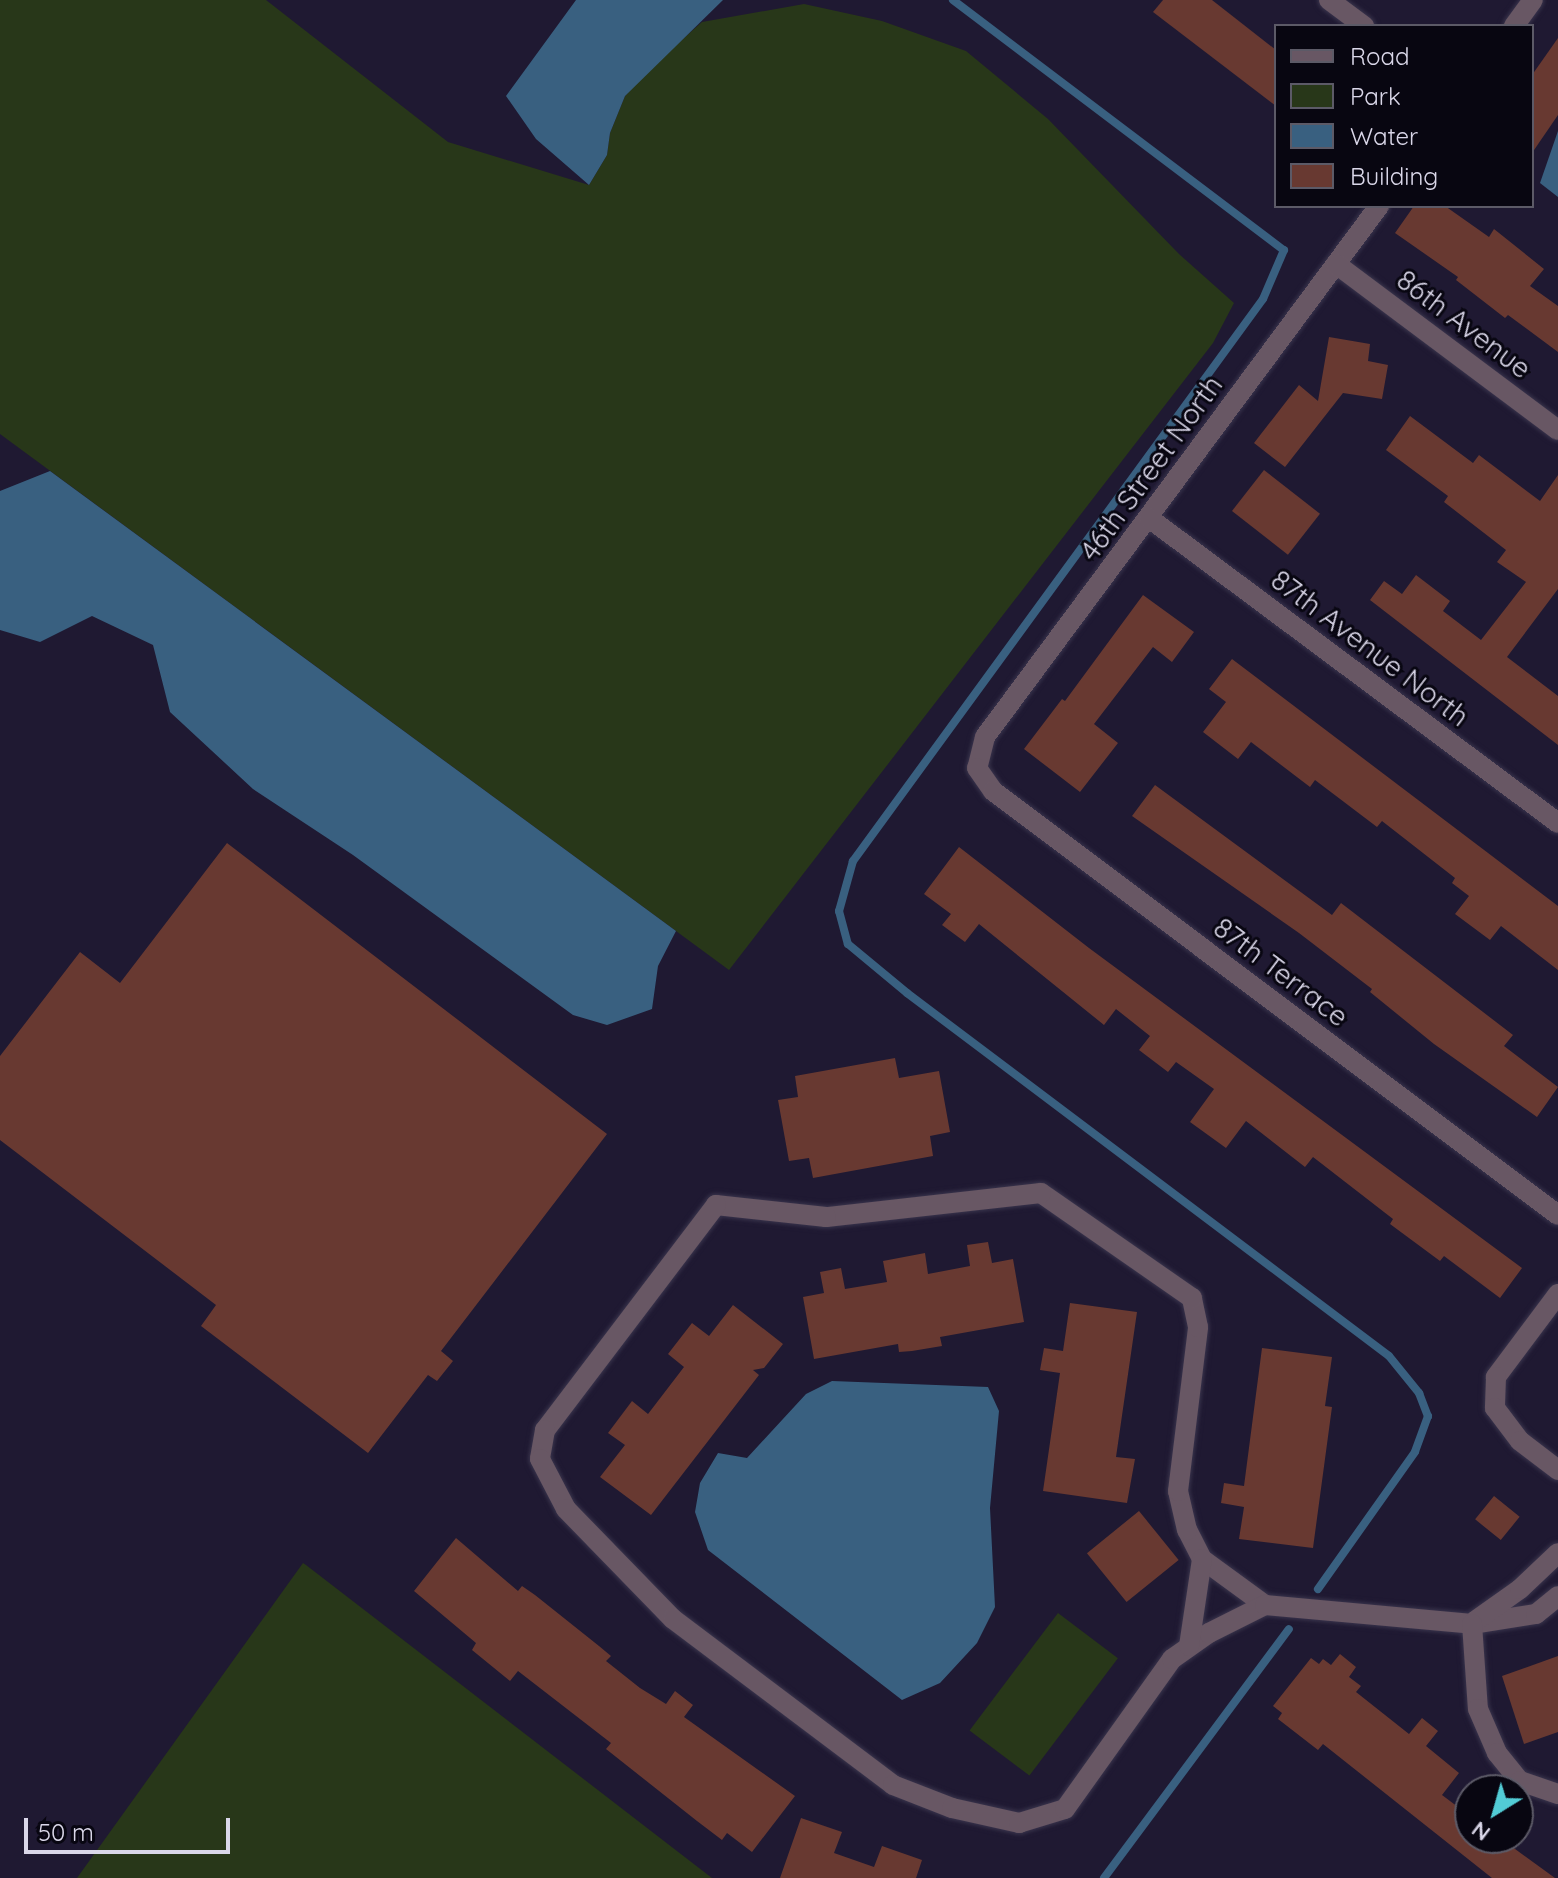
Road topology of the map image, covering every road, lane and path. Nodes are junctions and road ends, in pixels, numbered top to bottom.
1 (1329, 0) edge
2 (1533, 0) edge
3 (1361, 24) edge
4 (1515, 24) edge
5 (1378, 208) edge
6 (1336, 264) junction
7 (1558, 430) edge
8 (1149, 518) junction
9 (977, 768) joint
10 (1558, 823) edge
11 (1558, 1215) edge
12 (1558, 1294) edge
13 (1558, 1470) edge
14 (1558, 1553) edge
15 (1202, 1559) junction
16 (1558, 1596) edge
17 (1265, 1605) junction
18 (1472, 1624) junction
19 (1189, 1646) junction
20 (1558, 1794) edge

1 - 3 street
2 - 4 street
5 - 6 street, 46th Street North
6 - 7 street, 86th Avenue
6 - 8 street, 46th Street North
8 - 9 street, 46th Street North
8 - 10 street, 87th Avenue North
9 - 11 street, 87th Terrace
12 - 13 street
14 - 18 street
15 - 17 street
15 - 19 street
15 - 19 street
16 - 18 street
17 - 18 street
17 - 19 street
18 - 20 street

